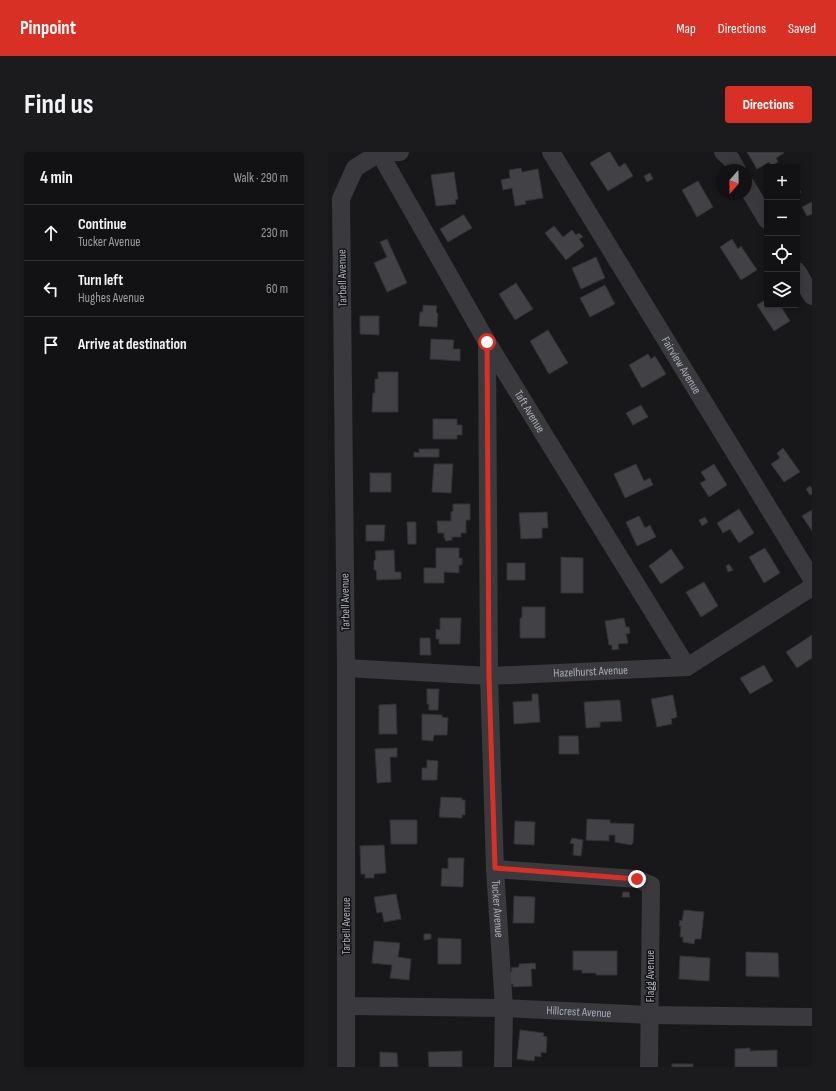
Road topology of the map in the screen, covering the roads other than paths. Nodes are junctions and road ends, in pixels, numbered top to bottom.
1 (400, 152) edge
2 (551, 152) edge
3 (723, 152) edge
4 (379, 153) edge
5 (734, 164) edge
6 (752, 195) edge
7 (764, 215) edge
8 (798, 272) edge
9 (812, 296) edge
10 (487, 342) junction
11 (812, 578) edge
12 (812, 587) edge
13 (687, 667) junction
14 (346, 668) junction
15 (489, 676) junction
16 (495, 868) junction
17 (346, 1006) junction
18 (504, 1008) junction
19 (650, 1016) junction
20 (812, 1017) edge
21 (346, 1067) edge
22 (503, 1067) edge
23 (649, 1067) edge

1 - 4 street
2 - 11 street, Fairview Avenue
3 - 5 street
4 - 10 street, Taft Avenue
4 - 14 street, Tarbell Avenue
6 - 7 street
8 - 9 street
10 - 13 street, Taft Avenue
10 - 15 street, Tucker Avenue
12 - 13 street
13 - 15 street, Hazelhurst Avenue
14 - 15 street, Hazelhurst Avenue
14 - 17 street, Tarbell Avenue
15 - 16 street, Tucker Avenue
16 - 18 street, Tucker Avenue
16 - 19 street, Flagg Avenue
17 - 18 street, Hillcrest Avenue
17 - 21 street, Tarbell Avenue
18 - 19 street, Hillcrest Avenue
18 - 22 street, Tucker Avenue
19 - 20 street, Hillcrest Avenue
19 - 23 street, Flagg Avenue

